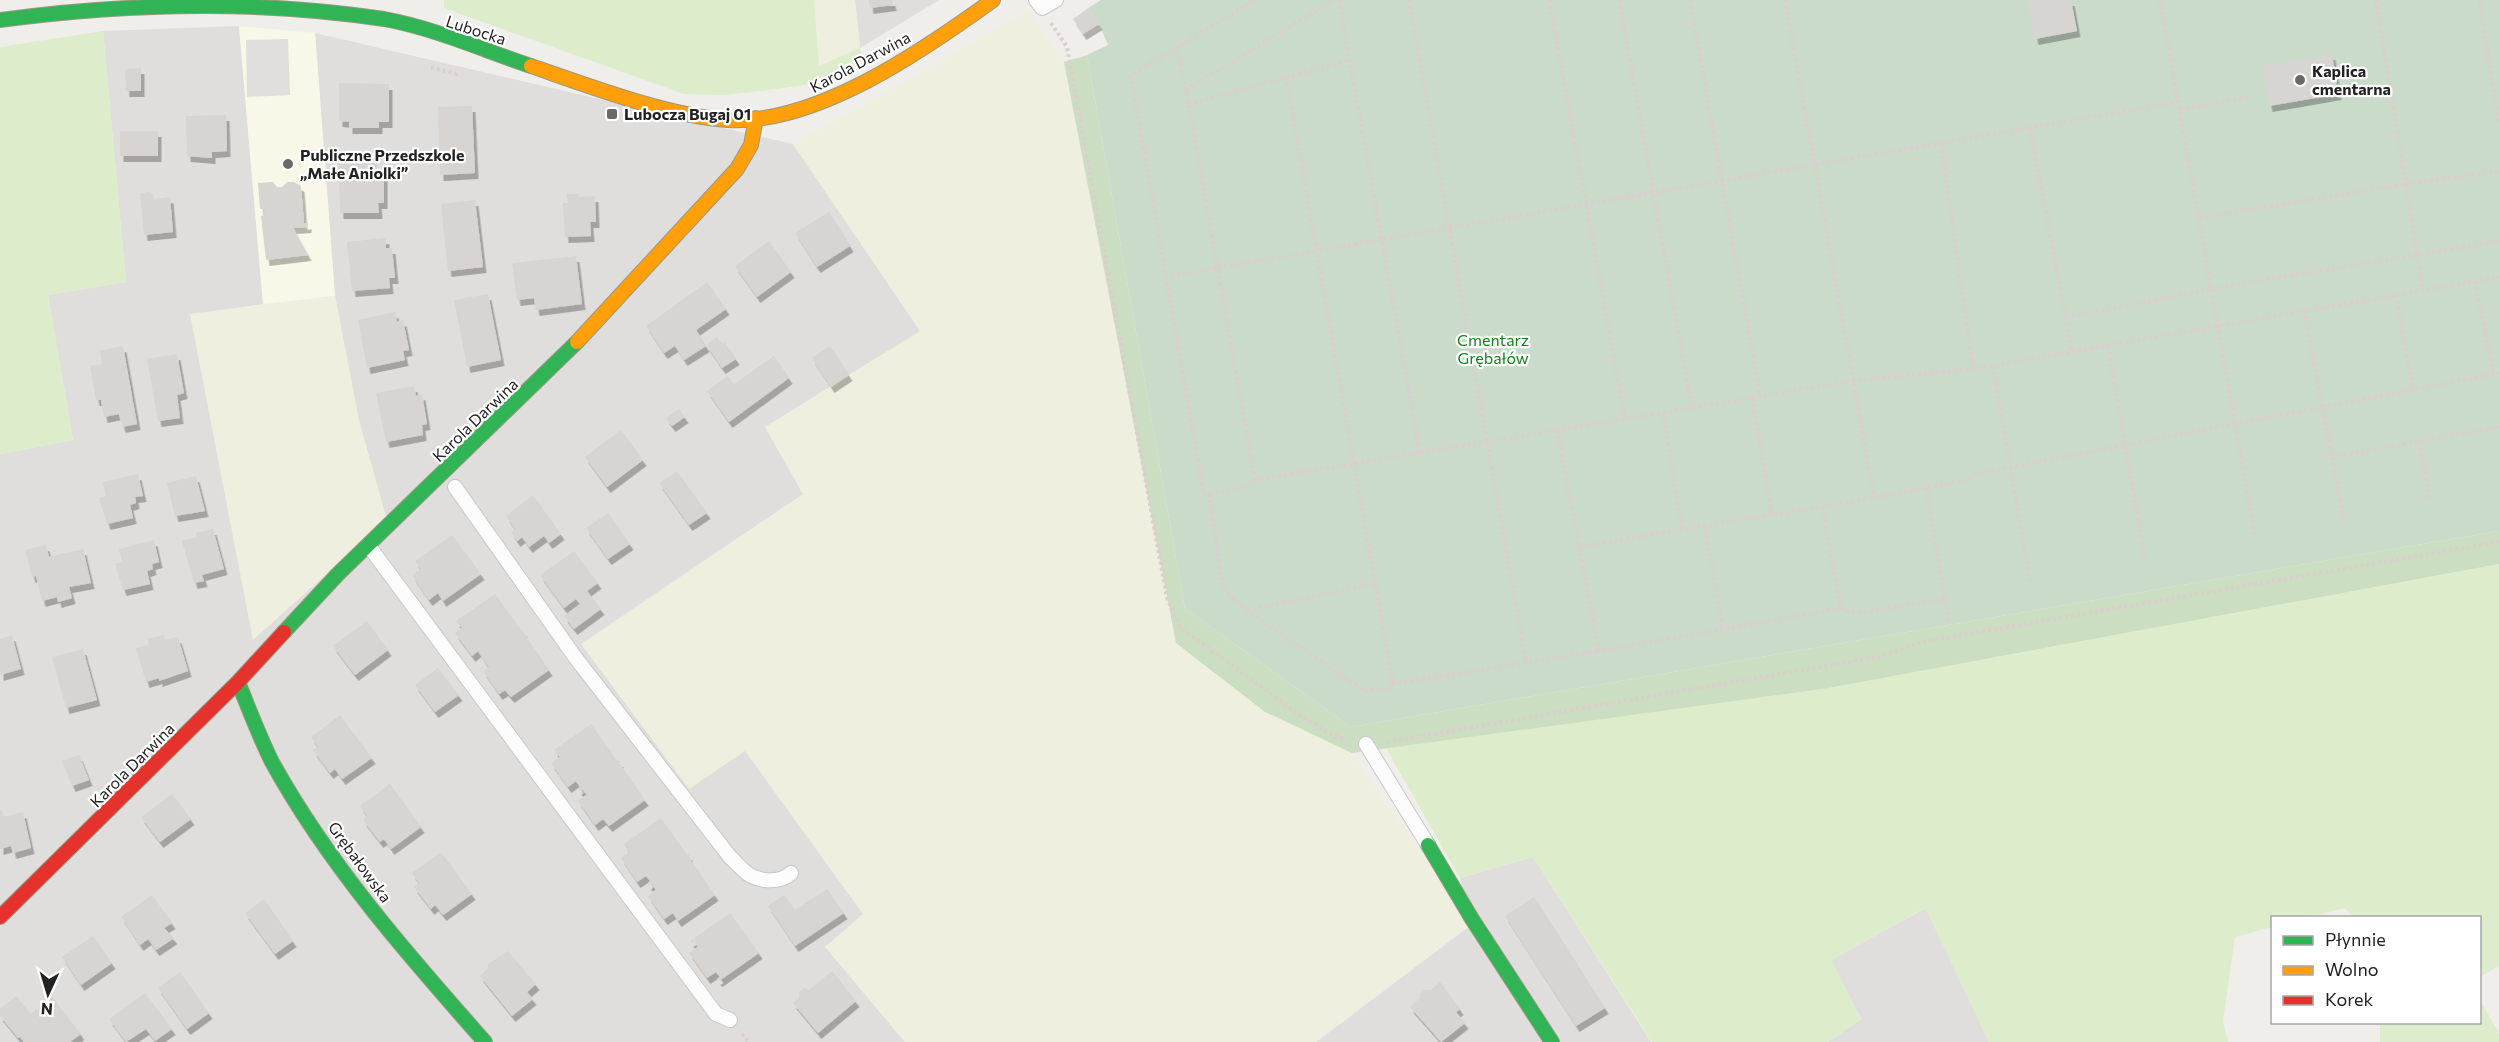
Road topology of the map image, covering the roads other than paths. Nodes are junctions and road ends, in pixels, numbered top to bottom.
1 (993, 0) edge
2 (1056, 0) edge
3 (1039, 4) edge
4 (0, 20) edge
5 (756, 118) junction
6 (455, 487) dead end
7 (368, 545) junction
8 (238, 682) junction
9 (1366, 744) road end
10 (1428, 845) joint
11 (791, 873) dead end
12 (0, 917) edge
13 (730, 1020) dead end
14 (485, 1042) edge
15 (1552, 1042) edge

1 - 5 street, Karola Darwina
2 - 3 lane
4 - 5 street, Lubocka
5 - 7 street, Karola Darwina
6 - 11 lane
7 - 8 street, Karola Darwina
7 - 13 lane
8 - 12 street, Karola Darwina
8 - 14 street, Grębałowska
9 - 10 lane
10 - 15 street

